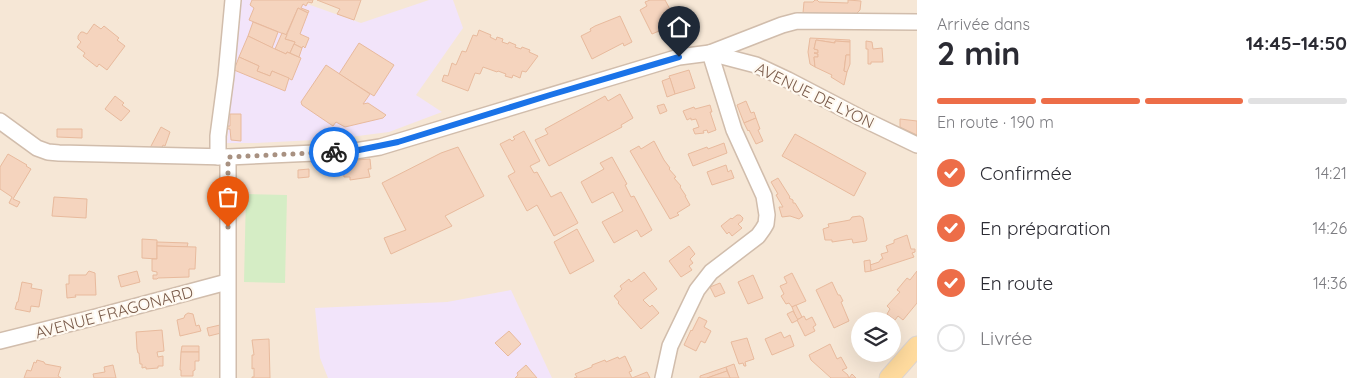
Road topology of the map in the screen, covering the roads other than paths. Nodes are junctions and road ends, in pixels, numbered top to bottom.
1 (233, 0) edge
2 (917, 22) edge
3 (756, 35) junction
4 (710, 52) junction
5 (756, 65) junction
6 (0, 121) edge
7 (917, 145) edge
8 (223, 157) junction
9 (227, 282) junction
10 (0, 341) edge
11 (917, 346) edge
12 (228, 378) edge
13 (662, 378) edge
14 (889, 378) edge

1 - 8 street
2 - 3 street
3 - 4 street
3 - 5 street
4 - 5 street, AVENUE DE LYON
4 - 8 street
4 - 13 street
5 - 7 street, AVENUE DE LYON
6 - 8 street
8 - 9 street
9 - 10 street, AVENUE FRAGONARD
9 - 12 street
11 - 14 main road

